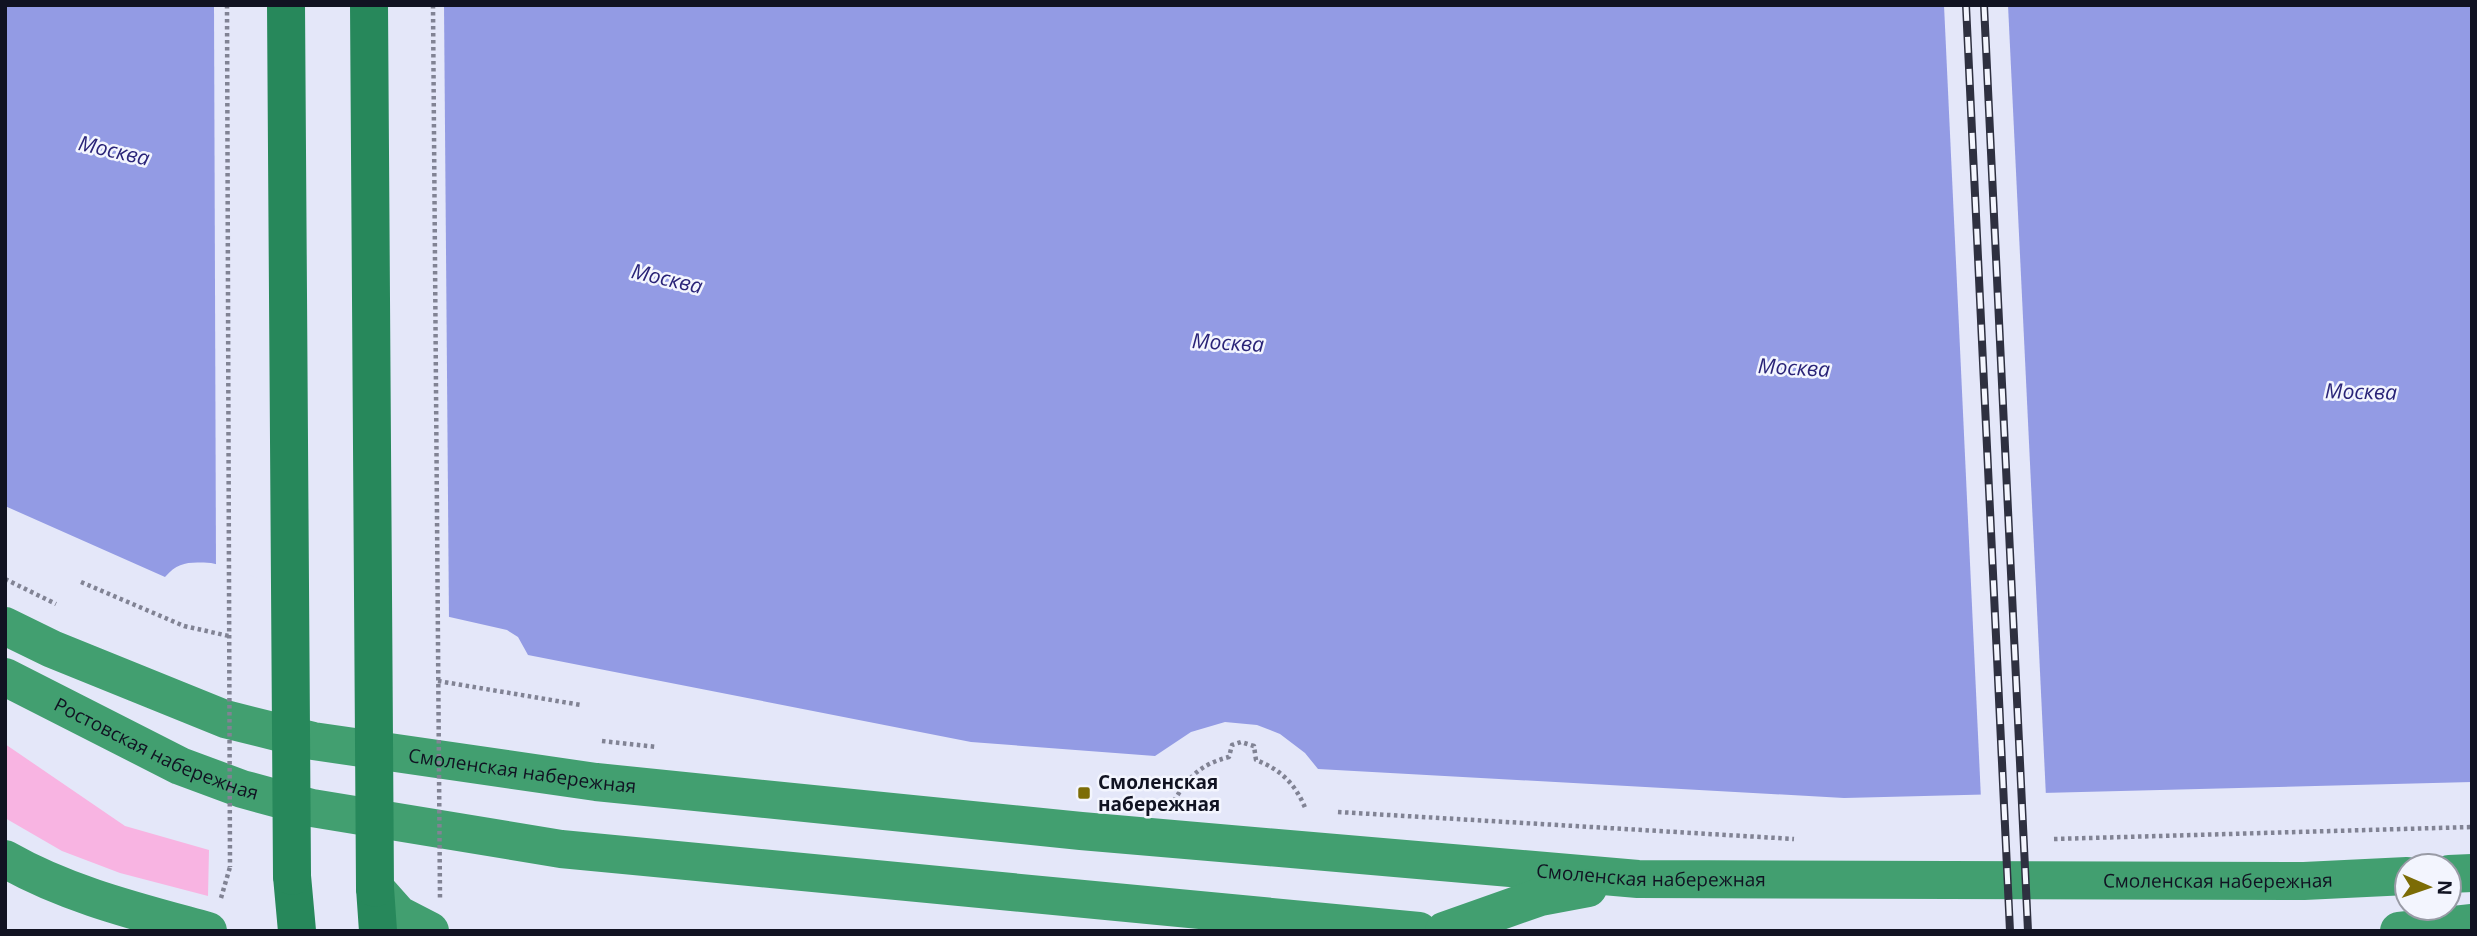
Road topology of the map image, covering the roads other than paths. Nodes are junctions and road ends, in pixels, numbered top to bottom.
1 (286, 5) edge
2 (369, 5) edge
3 (5, 626) edge
4 (5, 677) edge
5 (5, 859) edge
6 (2393, 877) edge
7 (1639, 879) junction
8 (375, 888) junction
9 (435, 914) edge
10 (2472, 923) edge
11 (1310, 925) edge
12 (208, 931) edge
13 (297, 931) edge
14 (378, 931) edge
15 (1419, 931) edge
16 (1444, 931) edge
17 (2399, 931) edge

1 - 13 main road, bridge
2 - 8 main road, bridge
3 - 7 main road, Смоленская набережная
4 - 11 main road, Ростовская набережная
5 - 12 main road
6 - 7 main road, Смоленская набережная
7 - 16 main road
8 - 9 main road
8 - 14 main road
10 - 17 main road
11 - 15 main road

